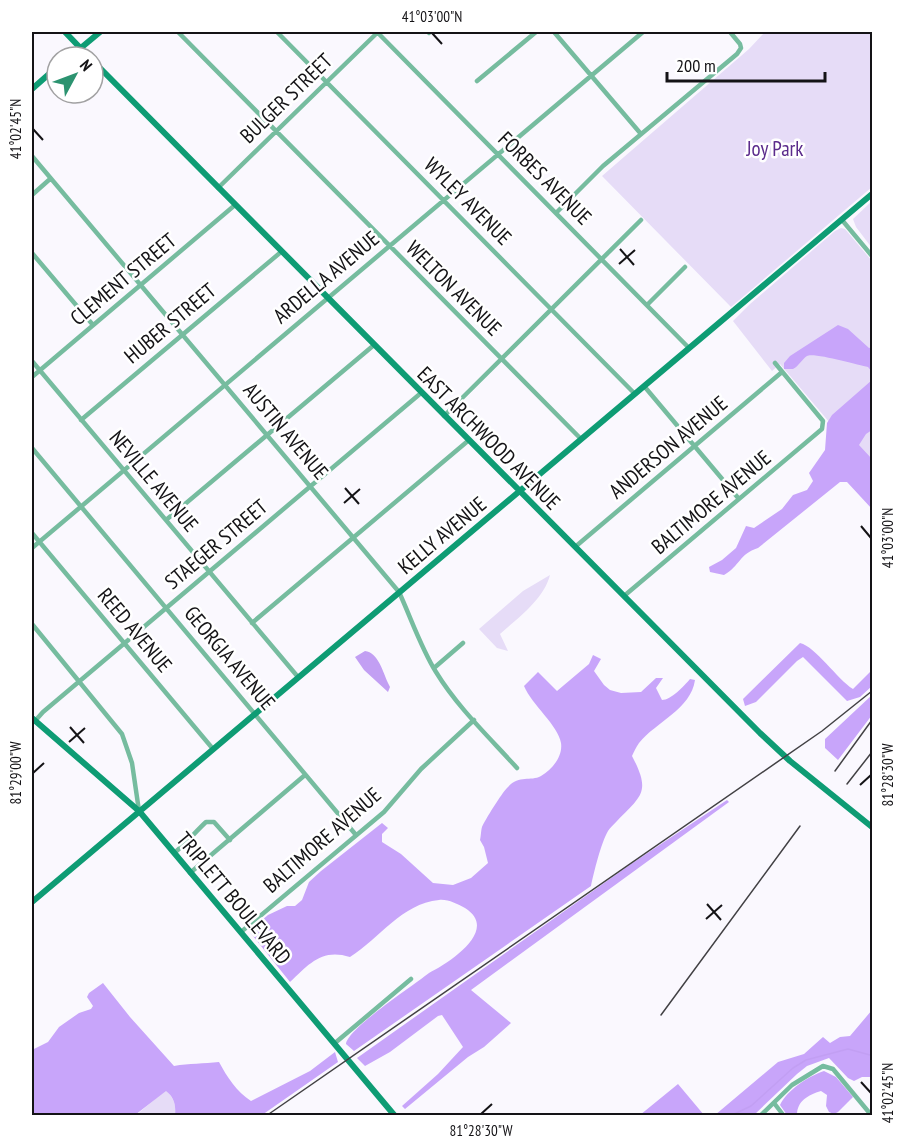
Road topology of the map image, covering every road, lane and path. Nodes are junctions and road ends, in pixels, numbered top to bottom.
1 (65, 32) edge
2 (100, 32) edge
3 (178, 32) edge
4 (277, 32) edge
5 (377, 32) edge
6 (536, 32) edge
7 (554, 32) edge
8 (643, 32) edge
9 (730, 32) edge
10 (78, 45) edge
11 (85, 45) edge
12 (105, 73) edge
13 (591, 75) junction
14 (45, 78) edge
15 (326, 81) junction
16 (477, 81) dead end
17 (32, 89) edge
18 (275, 131) junction
19 (641, 134) junction
20 (497, 154) junction
21 (32, 156) edge
22 (50, 179) junction
23 (218, 188) junction
24 (873, 194) edge
25 (32, 195) edge
26 (443, 200) junction
27 (234, 205) junction
28 (556, 213) junction
29 (641, 220) dead end
30 (842, 220) junction
31 (389, 245) junction
32 (281, 252) junction
33 (32, 253) edge
34 (873, 256) edge
35 (601, 259) junction
36 (685, 267) dead end
37 (141, 285) junction
38 (327, 298) junction
39 (647, 305) junction
40 (551, 309) junction
41 (93, 325) junction
42 (182, 335) junction
43 (374, 345) junction
44 (689, 348) junction
45 (501, 359) junction
46 (32, 361) edge
47 (775, 363) dead end
48 (40, 371) junction
49 (782, 372) junction
50 (32, 377) edge
51 (224, 385) junction
52 (644, 386) junction
53 (421, 393) junction
54 (635, 394) junction
55 (444, 416) junction
56 (81, 420) junction
57 (267, 435) junction
58 (580, 439) junction
59 (469, 440) junction
60 (695, 446) junction
61 (32, 448) edge
62 (123, 470) junction
63 (311, 486) junction
64 (519, 491) junction
65 (739, 499) junction
66 (81, 506) junction
67 (166, 520) junction
68 (32, 533) edge
69 (354, 537) junction
70 (39, 542) junction
71 (575, 547) junction
72 (32, 548) edge
73 (209, 572) junction
74 (399, 592) junction
75 (624, 596) junction
76 (166, 608) junction
77 (252, 623) junction
78 (32, 624) edge
79 (125, 643) junction
80 (463, 643) dead end
81 (434, 668) junction
82 (298, 678) junction
83 (80, 681) junction
84 (255, 714) junction
85 (33, 719) edge
86 (474, 720) junction
87 (213, 749) junction
88 (518, 768) dead end
89 (305, 775) junction
90 (139, 811) junction
91 (873, 827) edge
92 (356, 835) junction
93 (230, 840) junction
94 (174, 853) junction
95 (190, 873) junction
96 (32, 902) edge
97 (241, 932) junction
98 (411, 979) dead end
99 (337, 1046) junction
100 (774, 1103) junction
101 (395, 1116) edge
102 (760, 1116) edge
103 (784, 1116) edge
104 (872, 1116) edge

1 - 10 main road
2 - 11 main road
3 - 18 street, WELTON AVENUE
4 - 15 street, WYLEY AVENUE
5 - 15 street, BULGER STREET
5 - 20 street, FORBES AVENUE
6 - 16 street
7 - 13 street
8 - 13 street, ARDELLA AVENUE
9 - 19 street
12 - 23 main road, EAST ARCHWOOD AVENUE
13 - 19 street
13 - 20 street, ARDELLA AVENUE
14 - 17 main road
15 - 18 street, BULGER STREET
15 - 26 street, WYLEY AVENUE
18 - 23 street, BULGER STREET
18 - 31 street, WELTON AVENUE
19 - 28 street
20 - 26 street, ARDELLA AVENUE
20 - 28 street, FORBES AVENUE
21 - 22 street, AUSTIN AVENUE
22 - 25 street
22 - 37 street, AUSTIN AVENUE
23 - 27 main road, EAST ARCHWOOD AVENUE
24 - 30 main road, KELLY AVENUE
26 - 31 street, ARDELLA AVENUE
26 - 40 street, WYLEY AVENUE
27 - 32 main road, EAST ARCHWOOD AVENUE
27 - 37 street, CLEMENT STREET
28 - 35 street, FORBES AVENUE
29 - 35 street
30 - 34 street
30 - 44 main road, KELLY AVENUE
31 - 38 street, ARDELLA AVENUE
31 - 45 street, WELTON AVENUE
32 - 38 main road, EAST ARCHWOOD AVENUE
32 - 42 street, HUBER STREET
33 - 41 street
35 - 39 street, FORBES AVENUE
35 - 40 street
36 - 39 street
37 - 41 street, CLEMENT STREET
37 - 42 street, AUSTIN AVENUE
38 - 43 main road, EAST ARCHWOOD AVENUE
38 - 51 street, ARDELLA AVENUE
39 - 44 street, FORBES AVENUE
40 - 45 street
40 - 54 street, WYLEY AVENUE
41 - 48 street, CLEMENT STREET
42 - 51 street, AUSTIN AVENUE
42 - 56 street, HUBER STREET
43 - 53 main road, EAST ARCHWOOD AVENUE
43 - 57 street
44 - 52 main road, KELLY AVENUE
45 - 55 street
45 - 58 street, WELTON AVENUE
46 - 48 street, NEVILLE AVENUE
47 - 49 street
48 - 50 street, CLEMENT STREET
48 - 56 street, NEVILLE AVENUE
49 - 60 street, ANDERSON AVENUE
49 - 65 street, BALTIMORE AVENUE
51 - 57 street, AUSTIN AVENUE
51 - 62 street, ARDELLA AVENUE
52 - 54 main road, KELLY AVENUE
52 - 60 street
53 - 55 main road, EAST ARCHWOOD AVENUE
53 - 63 street, STAEGER STREET
54 - 58 main road, KELLY AVENUE
55 - 59 main road, EAST ARCHWOOD AVENUE
56 - 62 street, NEVILLE AVENUE
57 - 63 street, AUSTIN AVENUE
57 - 67 street
58 - 64 main road, KELLY AVENUE
59 - 64 main road, EAST ARCHWOOD AVENUE
59 - 69 street
60 - 65 street
60 - 71 street, ANDERSON AVENUE
61 - 66 street, GEORGIA AVENUE
62 - 66 street, ARDELLA AVENUE
62 - 67 street, NEVILLE AVENUE
63 - 69 street, AUSTIN AVENUE
63 - 73 street, STAEGER STREET
64 - 71 main road, EAST ARCHWOOD AVENUE
64 - 74 main road, KELLY AVENUE
65 - 75 street, BALTIMORE AVENUE
66 - 70 street, ARDELLA AVENUE
66 - 76 street, GEORGIA AVENUE
67 - 73 street, NEVILLE AVENUE
68 - 70 street, REED AVENUE
69 - 74 street, AUSTIN AVENUE
69 - 77 street
70 - 72 street, ARDELLA AVENUE
70 - 79 street, REED AVENUE
71 - 75 main road, EAST ARCHWOOD AVENUE
73 - 76 street, STAEGER STREET
73 - 77 street, NEVILLE AVENUE
74 - 81 street, AUSTIN AVENUE
74 - 82 main road, KELLY AVENUE
75 - 91 main road, EAST ARCHWOOD AVENUE
76 - 79 street, STAEGER STREET
76 - 84 street, GEORGIA AVENUE
77 - 82 street, NEVILLE AVENUE
78 - 83 street
79 - 83 street, STAEGER STREET
79 - 87 street, REED AVENUE
80 - 81 street
81 - 86 street, AUSTIN AVENUE
82 - 84 main road, KELLY AVENUE
83 - 85 street, STAEGER STREET
83 - 90 street
84 - 87 main road, KELLY AVENUE
84 - 89 street, GEORGIA AVENUE
85 - 90 main road, TRIPLETT BOULEVARD
86 - 88 street, AUSTIN AVENUE
86 - 92 street, BALTIMORE AVENUE
87 - 90 main road, KELLY AVENUE
89 - 92 street, GEORGIA AVENUE
89 - 93 street
90 - 94 main road, TRIPLETT BOULEVARD
90 - 96 main road, KELLY AVENUE
92 - 97 street, BALTIMORE AVENUE
93 - 94 street
93 - 95 street
94 - 95 main road, TRIPLETT BOULEVARD
95 - 97 main road, TRIPLETT BOULEVARD
97 - 99 main road, TRIPLETT BOULEVARD
98 - 99 street
99 - 101 main road, TRIPLETT BOULEVARD
100 - 102 street
100 - 103 street
100 - 104 street

